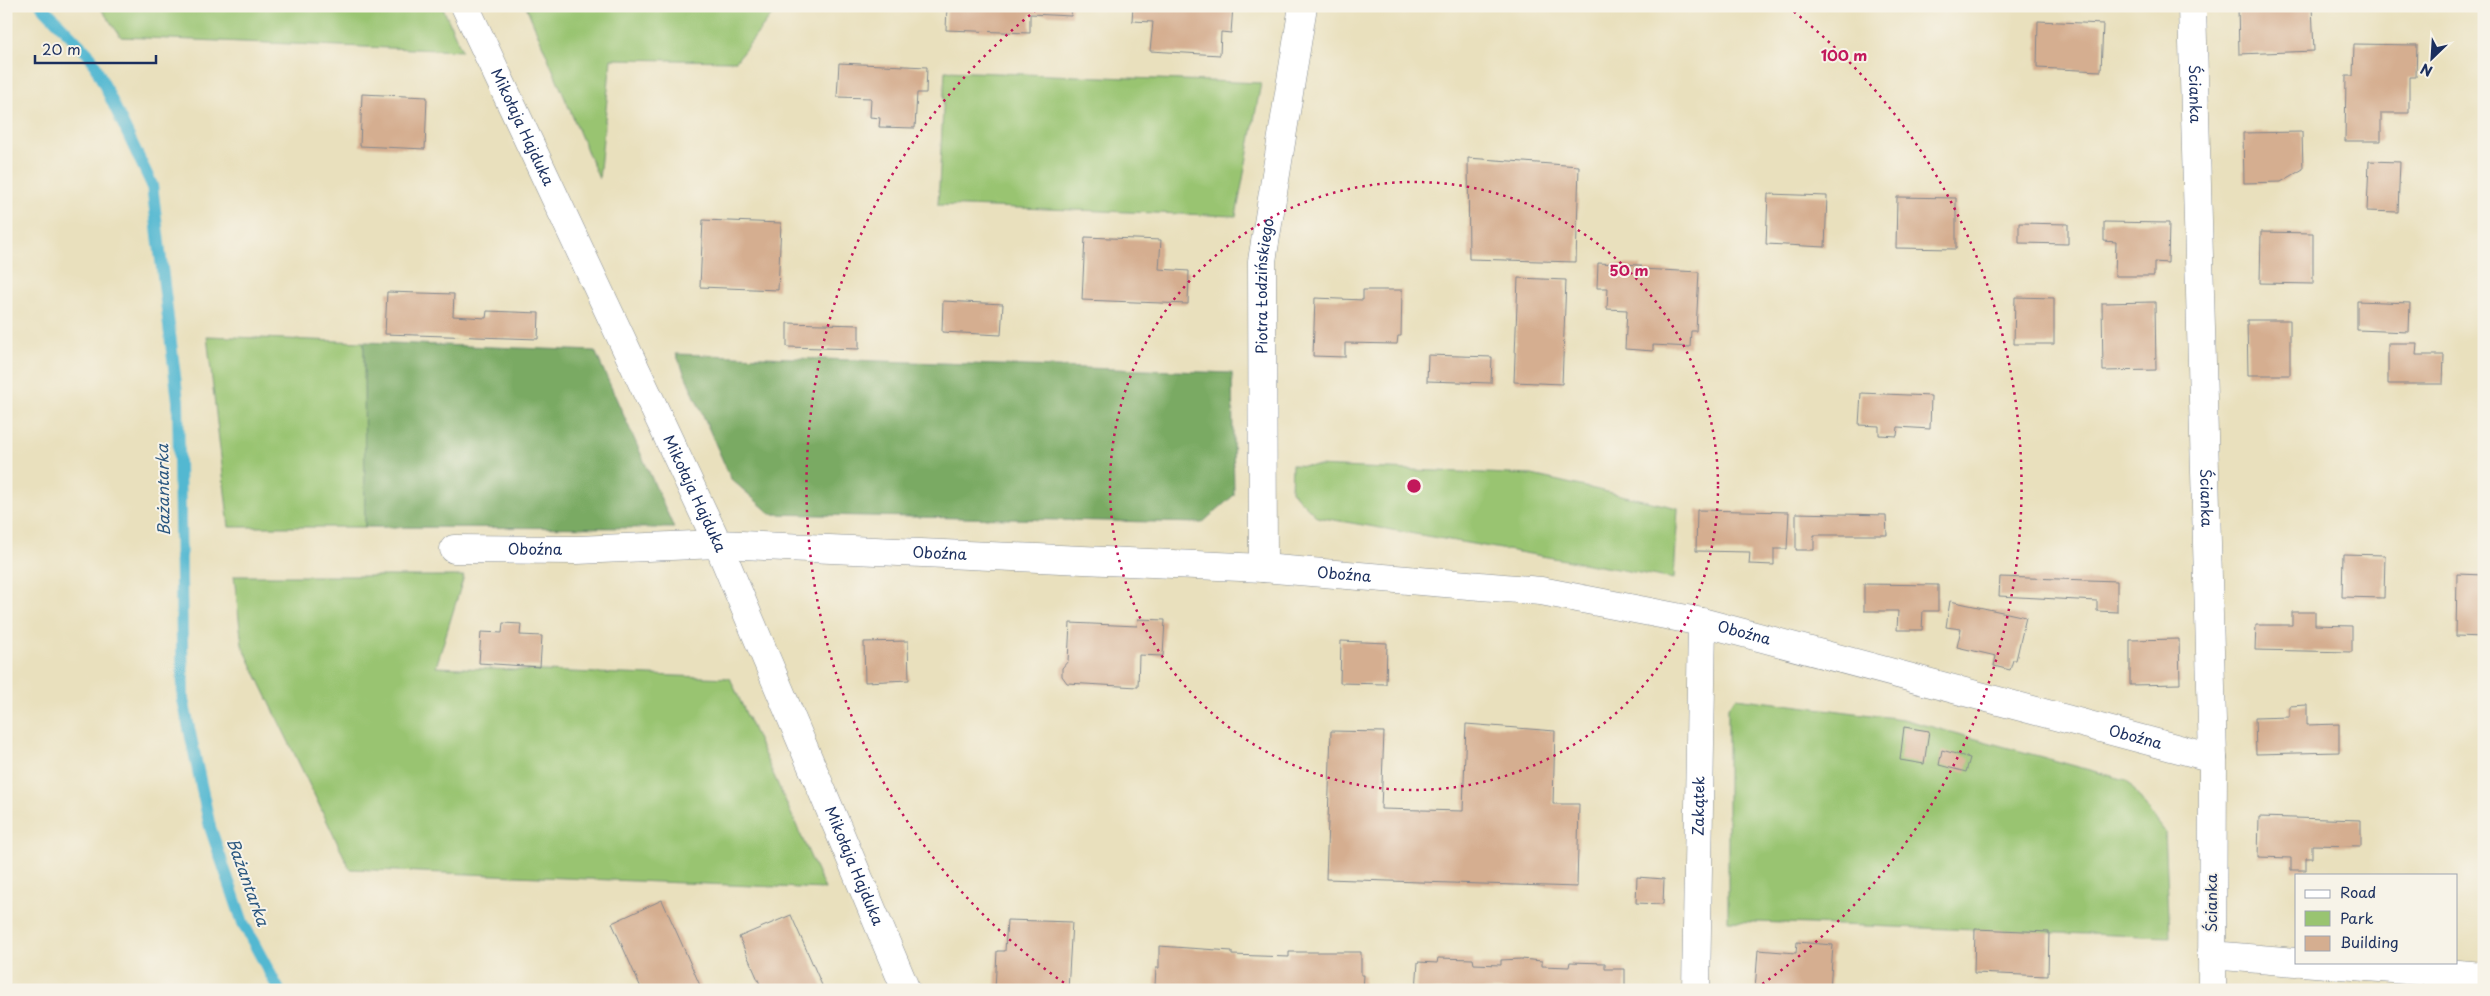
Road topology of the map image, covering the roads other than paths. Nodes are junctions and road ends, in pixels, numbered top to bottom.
1 (465, 6) edge
2 (1303, 6) edge
3 (2192, 6) edge
4 (718, 544) junction
5 (454, 549) dead end
6 (1263, 568) junction
7 (1702, 622) junction
8 (2213, 758) junction
9 (2212, 955) junction
10 (2295, 962) edge
11 (2328, 964) edge
12 (2484, 976) edge
13 (906, 990) edge
14 (1696, 990) edge
15 (2212, 990) edge

1 - 4 street, Mikołaja Hajduka
2 - 6 street, Piotra Łodzińskiego
3 - 8 street, Ścianka
4 - 5 street, Oboźna
4 - 6 street, Oboźna
4 - 13 street, Mikołaja Hajduka
6 - 7 street, Oboźna
7 - 8 street, Oboźna
7 - 14 street, Zakątek
8 - 9 street, Ścianka
9 - 10 street
9 - 15 street, Ścianka
11 - 12 street

